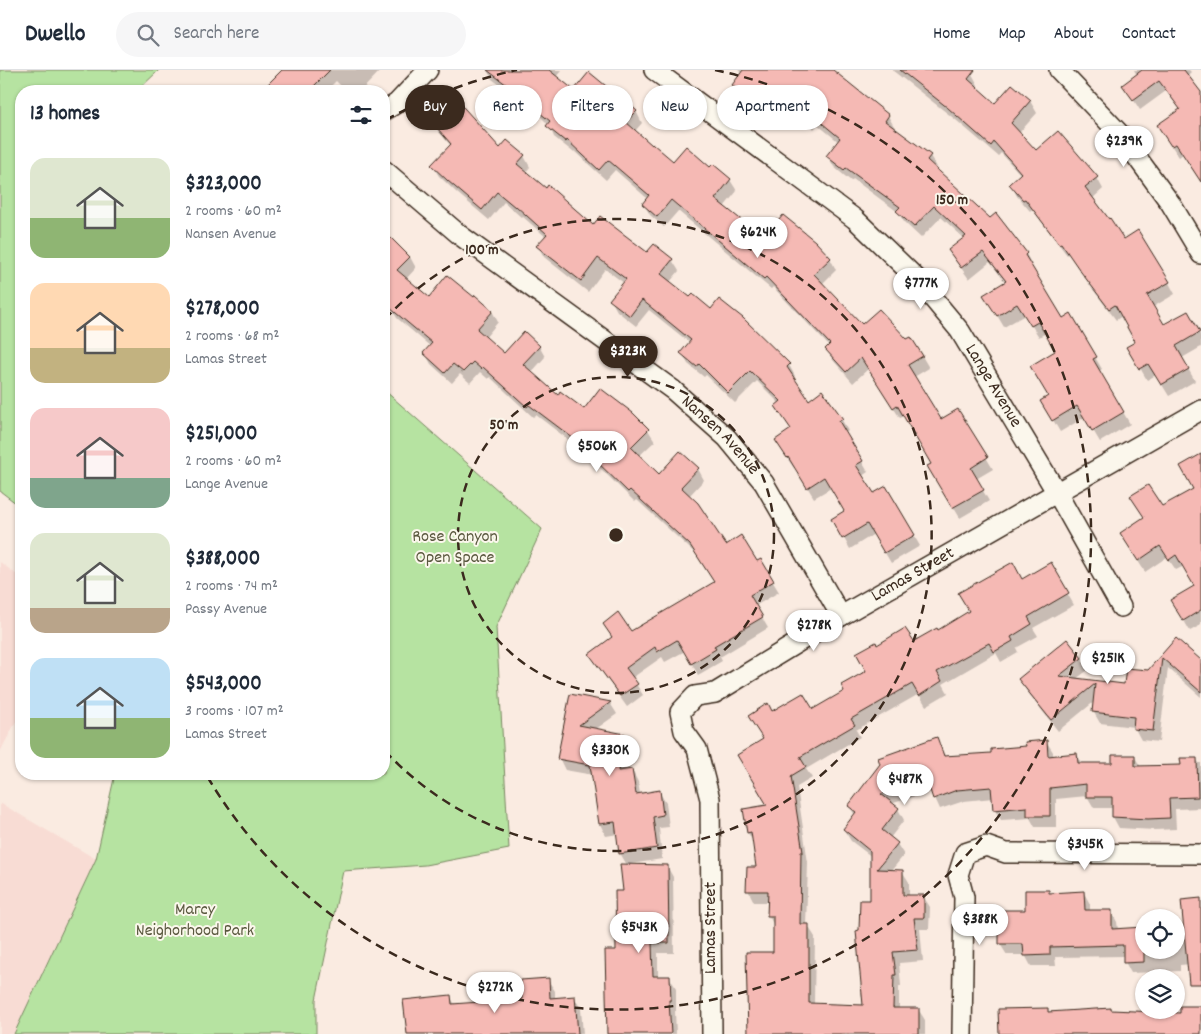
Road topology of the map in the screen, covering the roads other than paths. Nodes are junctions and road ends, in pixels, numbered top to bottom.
1 (428, 70) edge
2 (654, 70) edge
3 (1059, 70) edge
4 (390, 107) edge
5 (390, 175) edge
6 (1201, 254) edge
7 (1201, 410) edge
8 (1057, 493) junction
9 (1121, 607) dead end
10 (841, 616) junction
11 (1201, 854) edge
12 (712, 1034) edge
13 (962, 1034) edge

1 - 4 street
2 - 8 street, Lange Avenue
3 - 6 street
5 - 10 street, Nansen Avenue
7 - 8 street, Lamas Street
8 - 9 street, Lange Avenue
8 - 10 street, Lamas Street
10 - 12 street, Lamas Street
11 - 13 street

